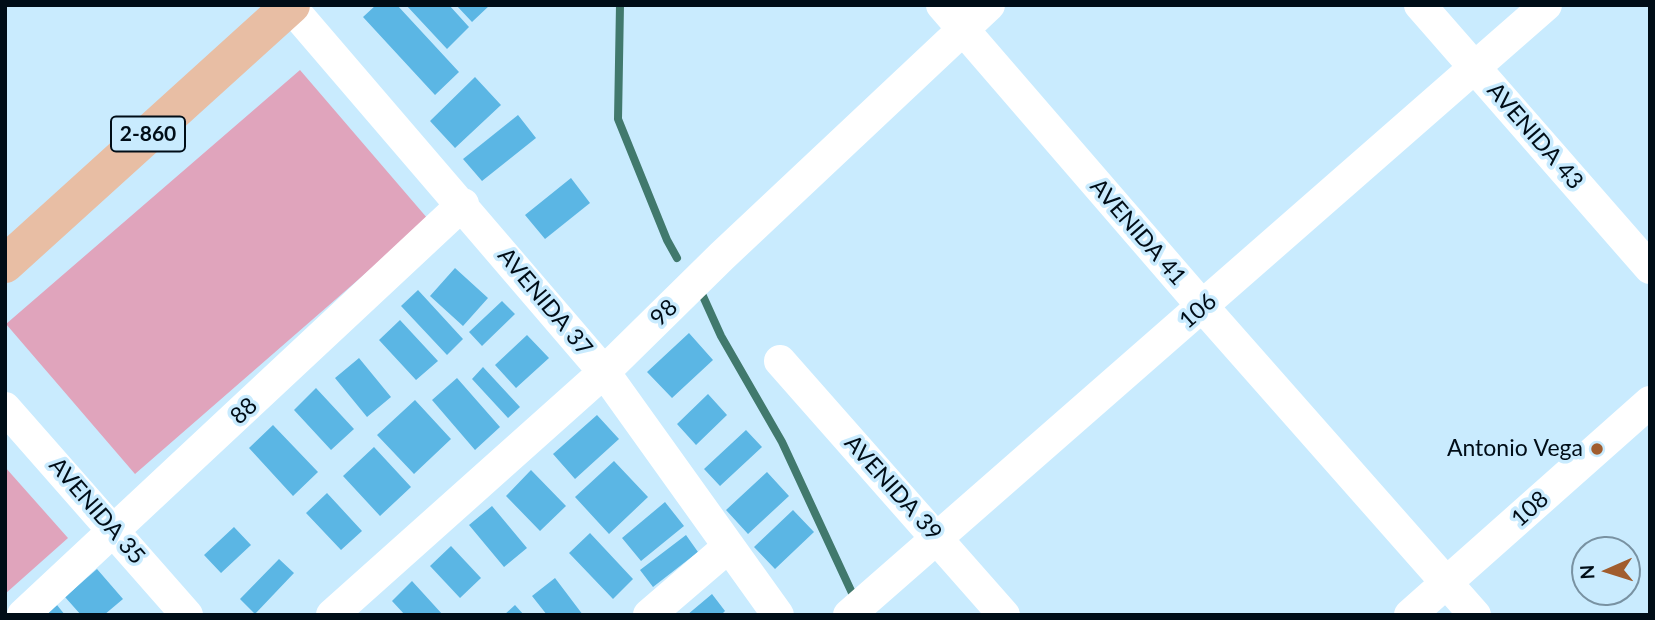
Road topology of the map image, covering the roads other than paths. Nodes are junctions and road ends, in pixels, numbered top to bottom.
1 (942, 5) edge
2 (989, 5) edge
3 (1420, 5) edge
4 (1546, 5) edge
5 (290, 6) edge
6 (963, 29) junction
7 (1477, 69) junction
8 (463, 205) junction
9 (5, 264) edge
10 (1650, 268) edge
11 (1203, 307) junction
12 (780, 361) dead end
13 (604, 372) junction
14 (1650, 402) edge
15 (5, 408) edge
16 (116, 531) junction
17 (936, 536) junction
18 (727, 548) junction
19 (1448, 583) junction
20 (23, 615) edge
21 (187, 615) edge
22 (332, 615) edge
23 (649, 615) edge
24 (778, 615) edge
25 (849, 615) edge
26 (1004, 615) edge
27 (1410, 615) edge
28 (1475, 615) edge

1 - 6 street, AVENIDA 41
2 - 6 street, 98
3 - 7 street, AVENIDA 43
4 - 7 street, 106
5 - 8 street, AVENIDA 37
5 - 9 main road, 2-860
6 - 11 street, AVENIDA 41
6 - 13 street, 98
7 - 10 street, AVENIDA 43
7 - 11 street, 106
8 - 13 street, AVENIDA 37
8 - 16 street, 88
11 - 17 street, 106
11 - 19 street, AVENIDA 41
12 - 17 street, AVENIDA 39
13 - 18 street, AVENIDA 37
13 - 22 street, 98
14 - 19 street, 108
15 - 16 street, AVENIDA 35
16 - 20 street, 88
16 - 21 street, AVENIDA 35
17 - 25 street, 106
17 - 26 street, AVENIDA 39
18 - 23 street
18 - 24 street, AVENIDA 37
19 - 27 street, 108
19 - 28 street, AVENIDA 41

